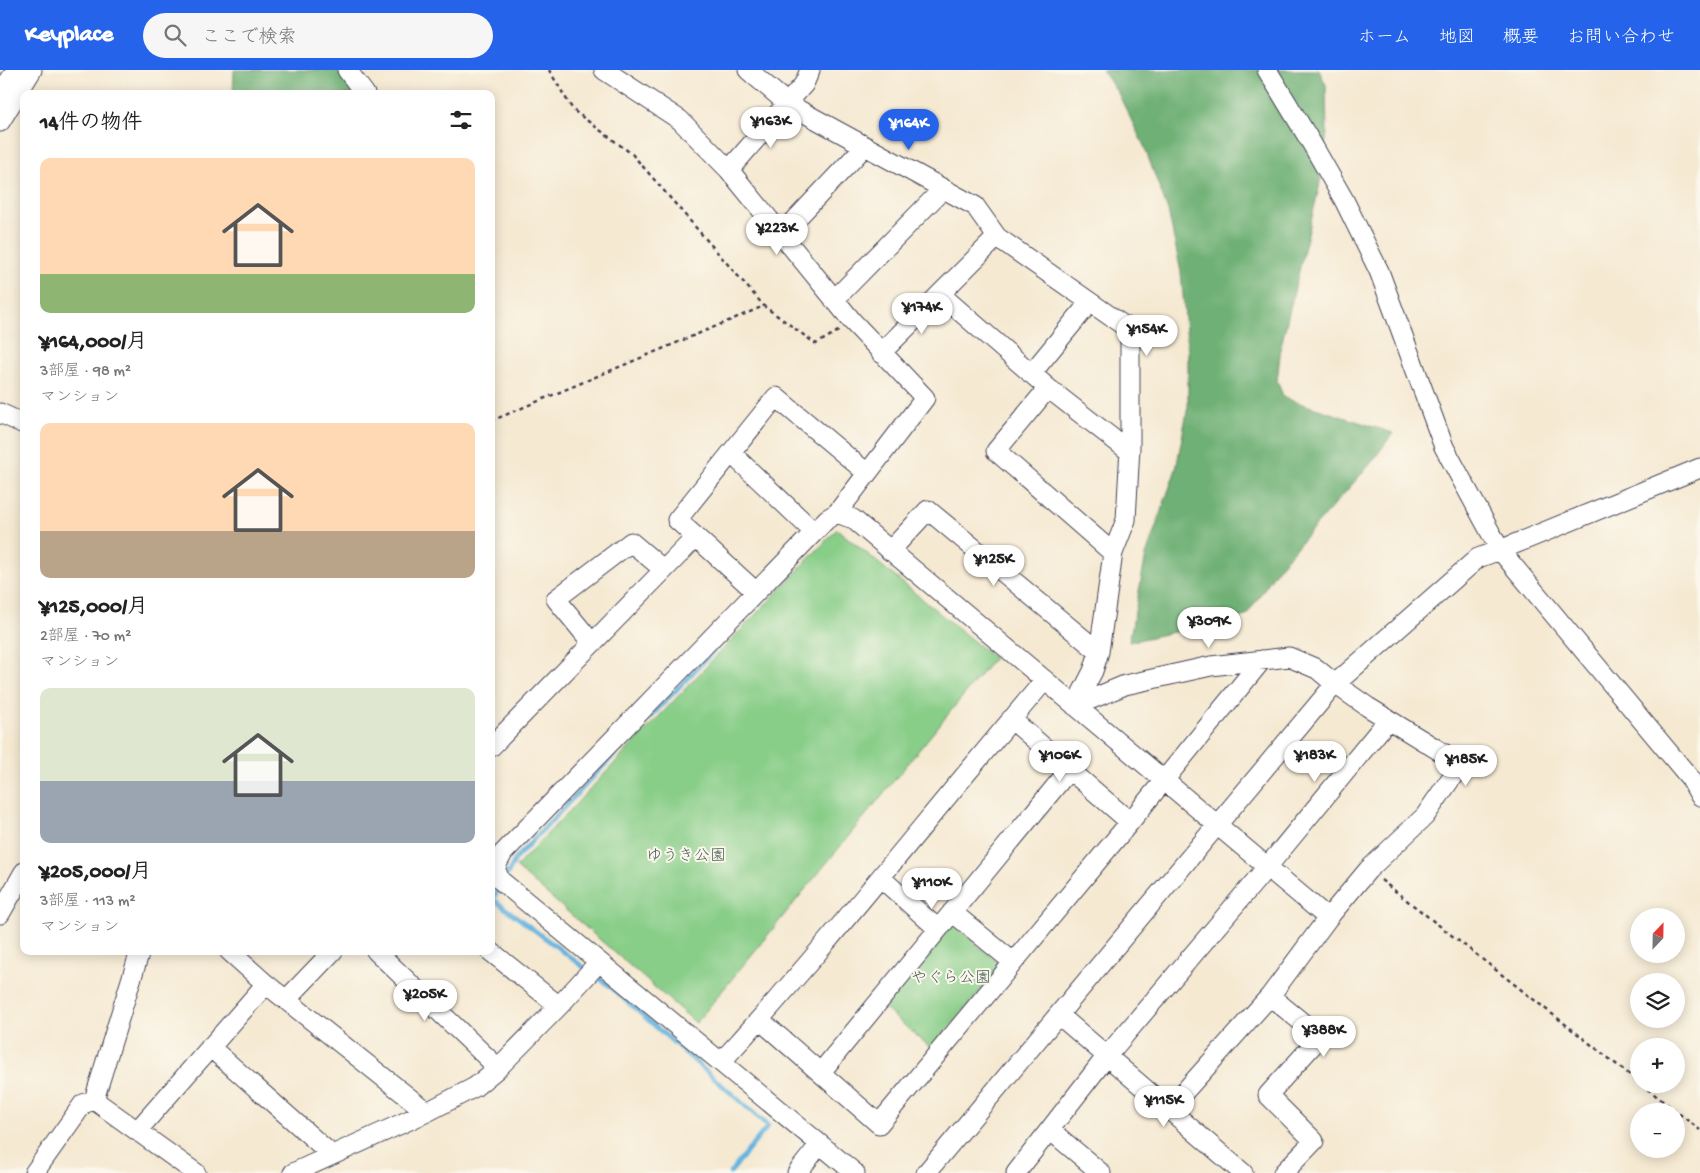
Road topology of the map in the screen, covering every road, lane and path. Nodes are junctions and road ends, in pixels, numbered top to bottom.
1 (16, 70) edge
2 (32, 70) edge
3 (347, 70) edge
4 (549, 70) edge
5 (604, 70) edge
6 (748, 70) edge
7 (810, 70) edge
8 (1267, 70) edge
9 (362, 90) edge
10 (0, 95) edge
11 (788, 104) junction
12 (0, 122) edge
13 (865, 146) junction
14 (729, 170) junction
15 (943, 189) junction
16 (781, 235) junction
17 (997, 237) junction
18 (940, 294) junction
19 (834, 300) junction
20 (1090, 302) junction
21 (764, 306) junction
22 (852, 321) junction
23 (881, 353) junction
24 (1031, 374) junction
25 (1048, 388) junction
26 (2, 413) edge
27 (495, 419) edge
28 (20, 422) edge
29 (1130, 452) junction
30 (730, 453) junction
31 (1700, 468) edge
32 (867, 473) junction
33 (837, 513) junction
34 (814, 532) junction
35 (696, 537) junction
36 (1500, 550) junction
37 (890, 551) junction
38 (1113, 553) junction
39 (664, 570) junction
40 (756, 592) junction
41 (592, 643) junction
42 (1099, 652) junction
43 (1262, 660) junction
44 (1044, 680) junction
45 (1335, 684) junction
46 (1075, 706) junction
47 (1011, 719) junction
48 (1388, 720) junction
49 (495, 737) edge
50 (1069, 770) junction
51 (1164, 781) junction
52 (1700, 796) edge
53 (1130, 822) junction
54 (1217, 824) junction
55 (495, 864) edge
56 (1268, 866) junction
57 (1368, 870) junction
58 (495, 871) edge
59 (881, 878) junction
60 (20, 879) edge
61 (952, 912) junction
62 (0, 914) edge
63 (1328, 918) junction
64 (938, 929) junction
65 (139, 955) edge
66 (233, 955) edge
67 (329, 955) edge
68 (380, 955) edge
69 (495, 955) edge
70 (599, 962) junction
71 (1013, 962) junction
72 (266, 984) junction
73 (1270, 996) junction
74 (286, 1000) junction
75 (559, 1006) junction
76 (1059, 1015) junction
77 (760, 1020) junction
78 (210, 1047) junction
79 (1106, 1057) junction
80 (722, 1062) junction
81 (498, 1068) junction
82 (821, 1072) junction
83 (1630, 1075) edge
84 (1653, 1093) edge
85 (94, 1100) junction
86 (1168, 1110) junction
87 (427, 1112) junction
88 (1050, 1130) junction
89 (1700, 1130) edge
90 (137, 1131) junction
91 (820, 1144) junction
92 (332, 1155) junction
93 (34, 1173) edge
94 (196, 1173) edge
95 (292, 1173) edge
96 (797, 1173) edge
97 (855, 1173) edge
98 (926, 1173) edge
99 (1016, 1173) edge
100 (1101, 1173) edge
101 (1243, 1173) edge
102 (1283, 1173) edge

1 - 10 street
2 - 12 street
3 - 9 street
4 - 21 path
5 - 14 street
6 - 11 street
7 - 11 street
8 - 36 street
11 - 13 street
11 - 14 street
13 - 15 street
13 - 16 street
14 - 16 street
15 - 17 street
15 - 19 street
16 - 19 street
17 - 18 street
17 - 20 street
18 - 23 street
18 - 24 street
19 - 22 street
20 - 24 street
20 - 29 street
21 - 22 path
21 - 27 path
22 - 23 street
23 - 32 street
24 - 25 street
25 - 29 street
25 - 38 street
26 - 28 street
29 - 38 street
30 - 32 street
30 - 34 street
30 - 35 street
31 - 36 street
32 - 33 street
33 - 34 street
33 - 37 street
34 - 40 street
35 - 39 street
35 - 40 street
36 - 45 street
36 - 52 street
37 - 42 street
37 - 44 street
38 - 42 street
39 - 41 street
39 - 41 street
40 - 55 street
41 - 49 street
42 - 46 street
43 - 45 street
43 - 46 street
43 - 51 street
44 - 46 street
44 - 47 street
45 - 48 street
45 - 54 street
46 - 51 street
47 - 50 street
47 - 59 street
48 - 56 street
48 - 57 street
50 - 53 street
50 - 61 street
51 - 53 street
51 - 54 street
53 - 71 street
54 - 56 street
54 - 76 street
56 - 63 street
56 - 79 street
57 - 63 street
57 - 83 path
58 - 70 street
59 - 64 street
59 - 77 street
60 - 62 street
61 - 64 street
61 - 71 street
63 - 73 street
64 - 82 street
65 - 85 street
66 - 72 street
67 - 74 street
68 - 81 street
69 - 75 street
70 - 75 street
70 - 80 street
71 - 82 street
72 - 74 street
72 - 78 street
73 - 86 street
73 - 102 street
74 - 87 street
75 - 81 street
76 - 79 street
76 - 98 street
77 - 80 street
77 - 82 street
78 - 90 street
78 - 92 street
79 - 86 street
79 - 88 street
80 - 91 street
81 - 87 street
84 - 89 path
85 - 90 street
85 - 93 street
86 - 101 street
87 - 92 street
88 - 99 street
88 - 100 street
90 - 94 street
91 - 96 street
91 - 97 street
92 - 95 street

